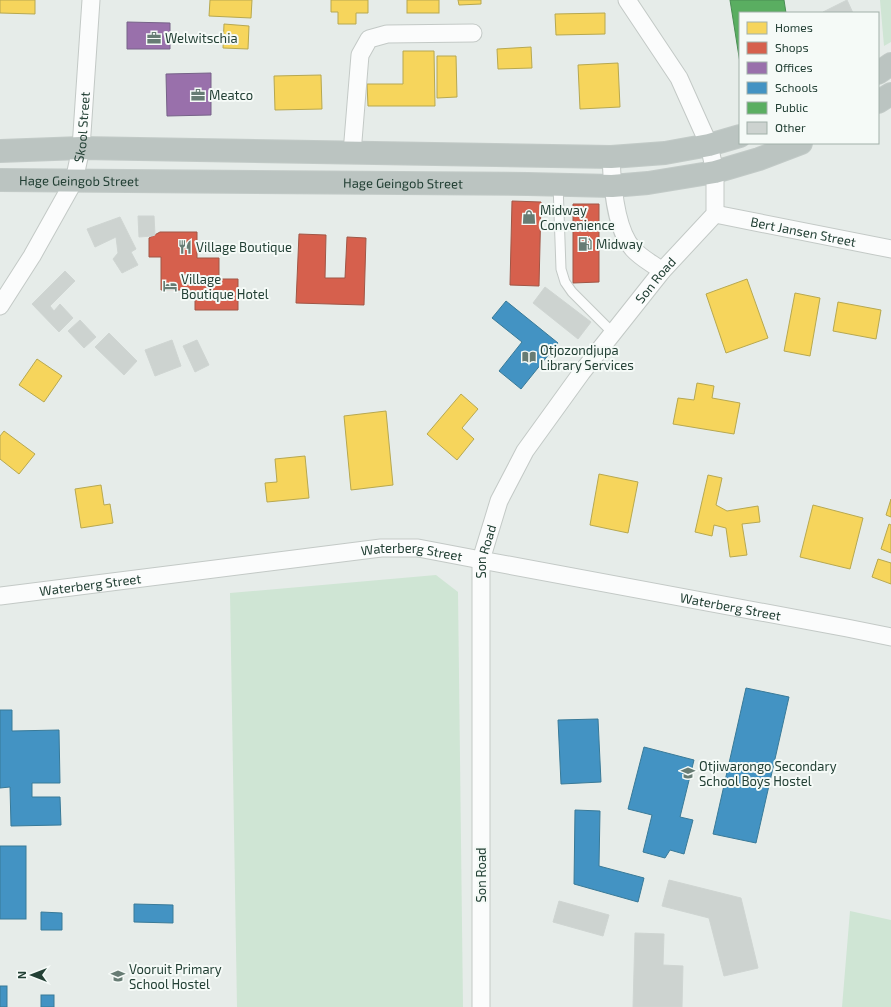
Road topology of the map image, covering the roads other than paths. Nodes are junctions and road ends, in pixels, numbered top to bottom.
1 (91, 0) edge
2 (627, 0) edge
3 (473, 34) dead end
4 (891, 64) edge
5 (879, 72) edge
6 (891, 94) edge
7 (879, 101) edge
8 (739, 136) edge
9 (798, 144) edge
10 (709, 145) junction
11 (81, 148) junction
12 (0, 151) edge
13 (352, 153) junction
14 (529, 156) junction
15 (611, 158) junction
16 (715, 172) junction
17 (0, 180) edge
18 (74, 181) junction
19 (528, 184) junction
20 (558, 184) junction
21 (612, 186) junction
22 (715, 214) junction
23 (891, 249) edge
24 (662, 272) junction
25 (0, 306) edge
26 (612, 333) junction
27 (481, 560) junction
28 (0, 596) edge
29 (891, 637) edge
30 (481, 1007) edge

1 - 11 street, Skool Street
2 - 10 street
3 - 13 street
4 - 5 highway
6 - 7 highway
8 - 10 highway
9 - 16 highway, Hage Geingob Street
10 - 15 highway
10 - 16 street
11 - 12 highway
11 - 13 highway
11 - 18 street, Skool Street
13 - 14 highway
14 - 15 highway
14 - 19 highway
15 - 21 street
16 - 21 highway, Hage Geingob Street
16 - 22 street
17 - 18 highway, Hage Geingob Street
18 - 19 highway, Hage Geingob Street
18 - 25 street, Skool Street
19 - 20 highway, Hage Geingob Street
20 - 21 highway, Hage Geingob Street
20 - 26 lane
21 - 24 street
22 - 23 street, Bert Jansen Street
22 - 24 street, Son Road
24 - 26 street, Son Road
26 - 27 street, Son Road
27 - 28 street, Waterberg Street
27 - 29 street, Waterberg Street
27 - 30 street, Son Road

